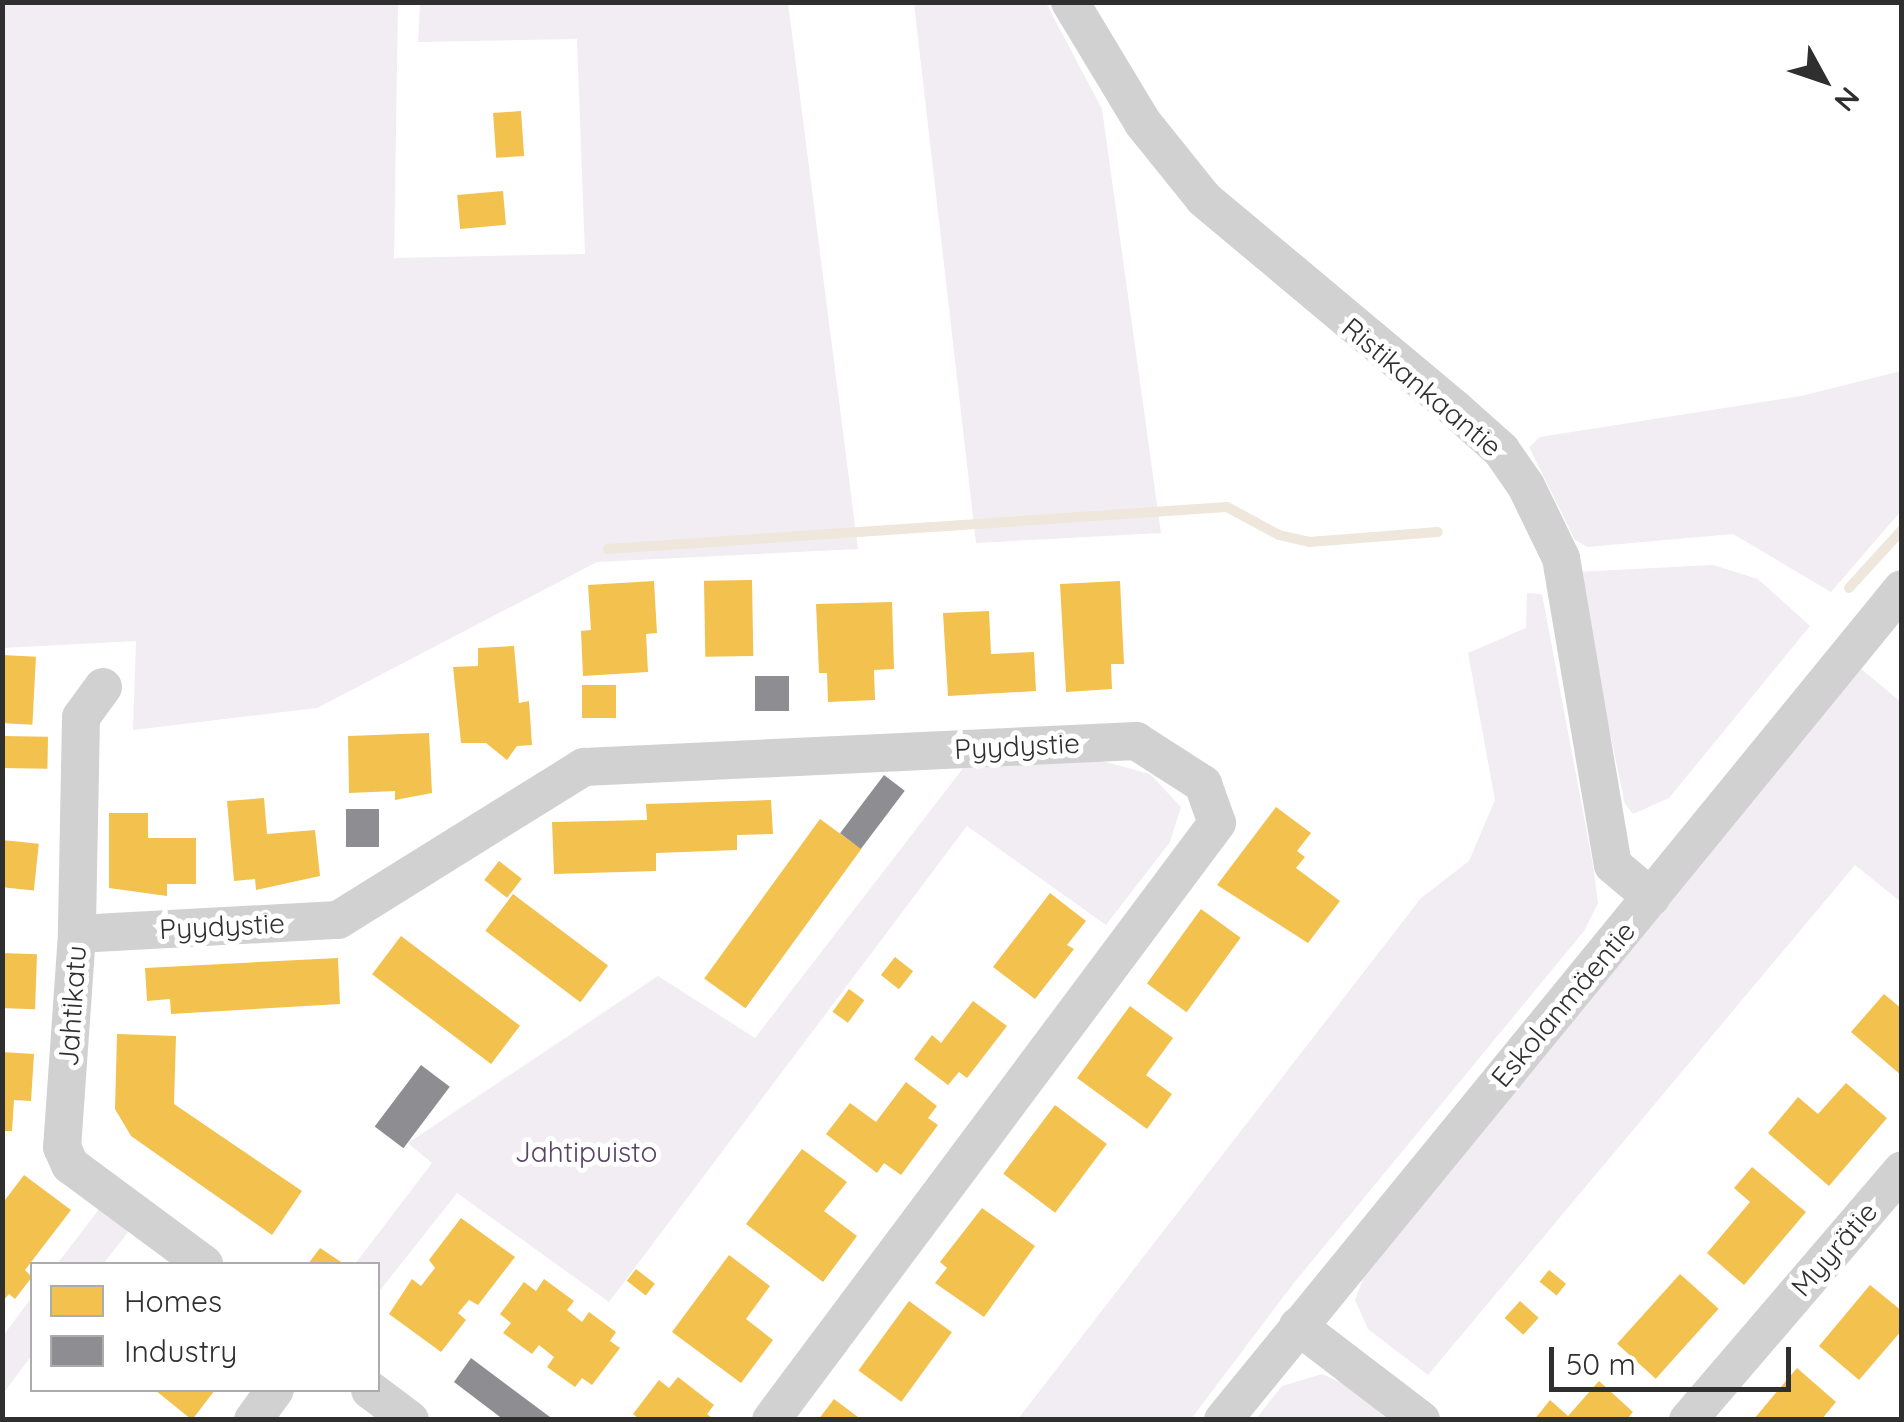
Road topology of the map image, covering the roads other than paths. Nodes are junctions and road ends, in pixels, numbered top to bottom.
1 (1070, 2) edge
2 (1902, 589) edge
3 (103, 687) dead end
4 (1651, 897) junction
5 (77, 934) junction
6 (1902, 1170) edge
7 (201, 1262) edge
8 (1298, 1326) junction
9 (273, 1392) edge
10 (373, 1392) edge
11 (252, 1420) edge
12 (410, 1420) edge
13 (771, 1420) edge
14 (1223, 1420) edge
15 (1421, 1420) edge
16 (1688, 1420) edge

1 - 4 street, Ristikankaantie
2 - 4 street, Eskolanmäentie
3 - 5 street, Jahtikatu
4 - 8 street, Eskolanmäentie
5 - 7 street, Jahtikatu
5 - 13 street, Pyydystie
6 - 16 street, Myyrätie
8 - 14 street, Eskolanmäentie
8 - 15 street
9 - 11 street
10 - 12 street

